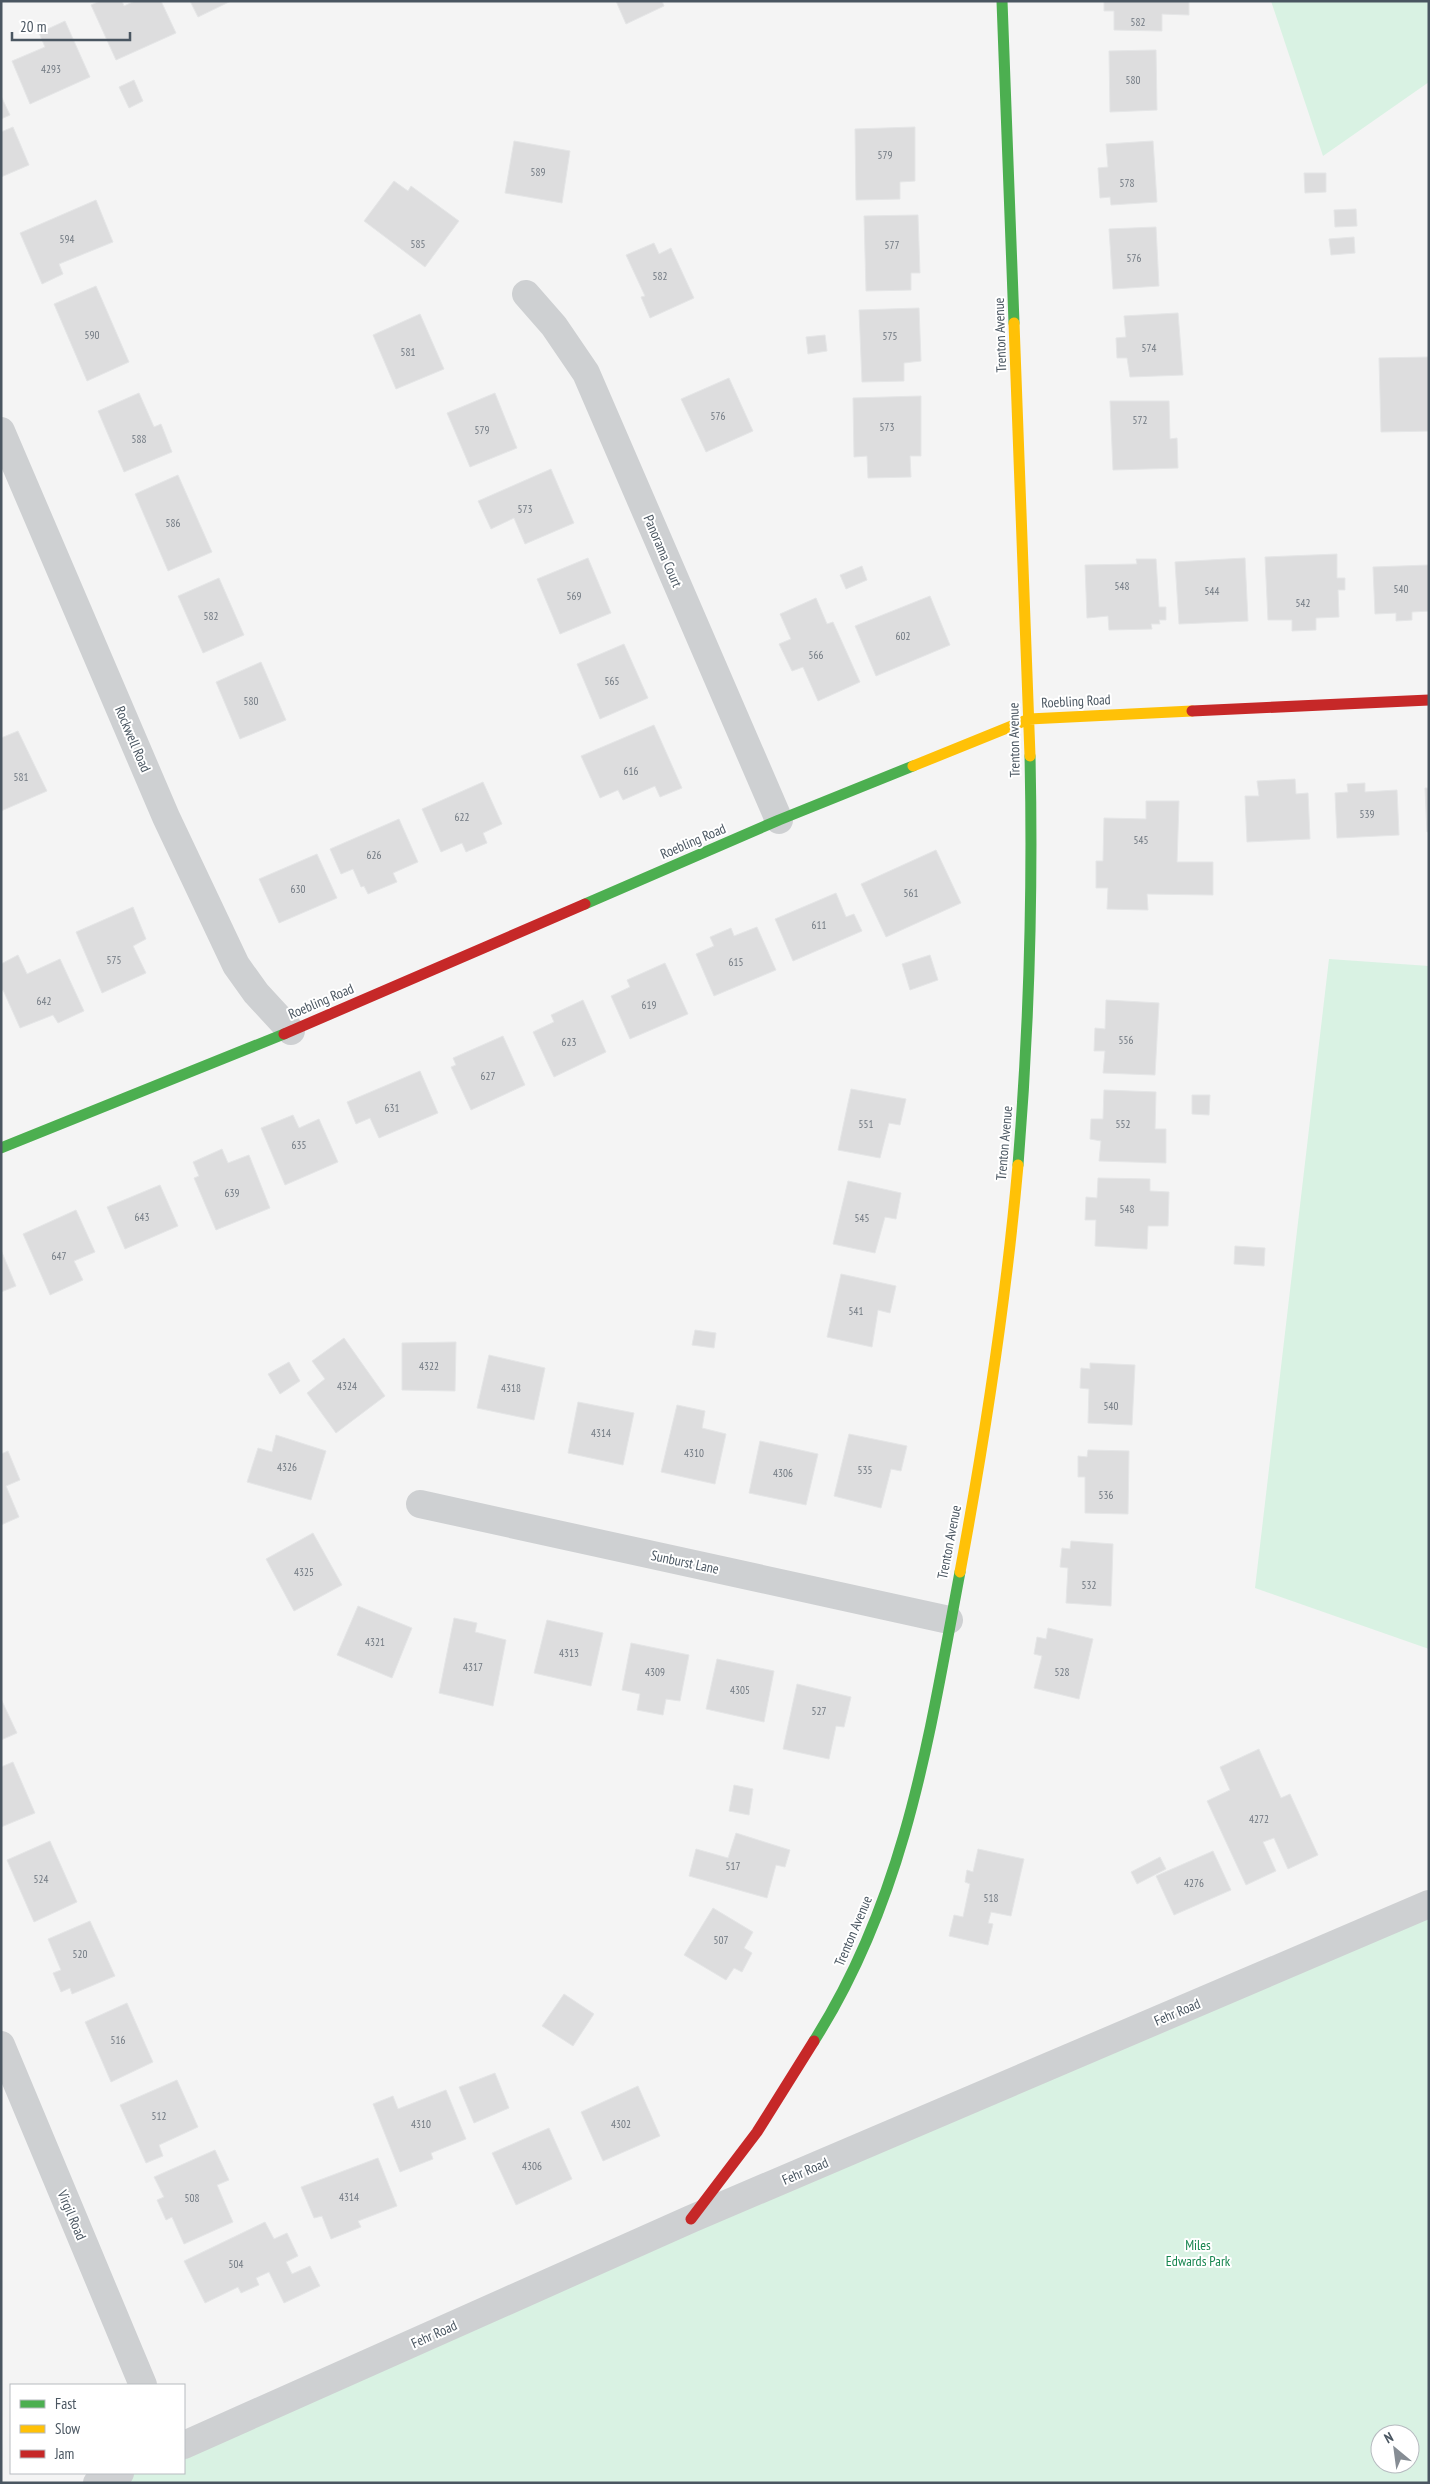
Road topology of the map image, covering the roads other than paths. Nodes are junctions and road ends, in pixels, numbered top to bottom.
1 (1002, 1) edge
2 (526, 294) dead end
3 (1, 432) edge
4 (1429, 700) edge
5 (1029, 719) junction
6 (779, 820) junction
7 (291, 1031) junction
8 (1, 1148) edge
9 (420, 1504) dead end
10 (949, 1620) junction
11 (1429, 1904) edge
12 (1, 2045) edge
13 (691, 2219) junction
14 (143, 2384) edge
15 (185, 2445) edge
16 (118, 2474) edge
17 (97, 2483) edge

1 - 5 street, Trenton Avenue
2 - 6 street, Panorama Court
3 - 7 street, Rockwell Road
4 - 5 street, Roebling Road
5 - 6 street, Roebling Road
5 - 10 street, Trenton Avenue
6 - 7 street, Roebling Road
7 - 8 street, Roebling Road
9 - 10 street, Sunburst Lane
10 - 13 street, Trenton Avenue
11 - 13 street, Fehr Road
12 - 14 street, Virgil Road
13 - 15 street, Fehr Road
16 - 17 street

